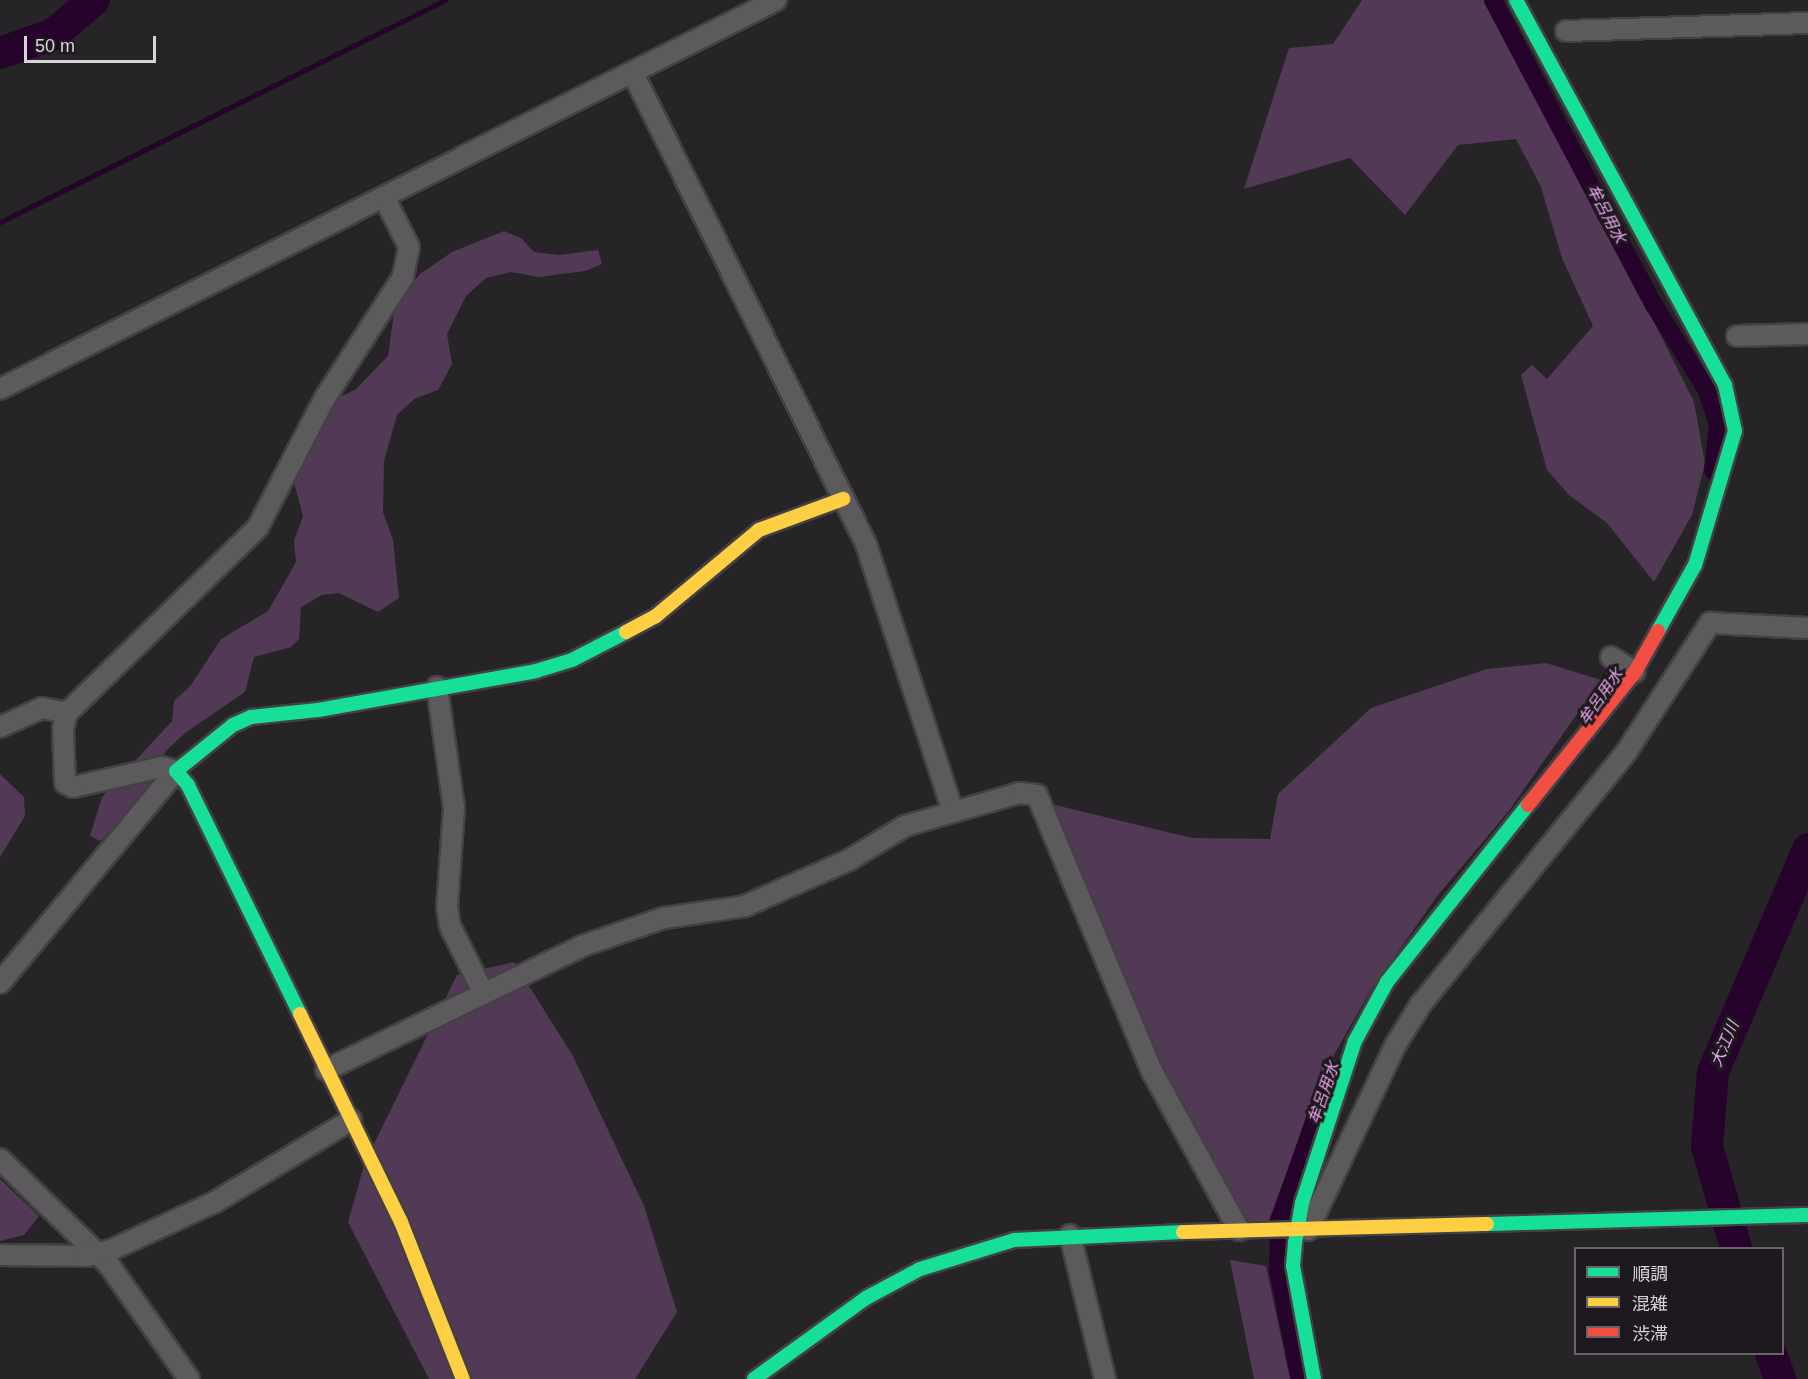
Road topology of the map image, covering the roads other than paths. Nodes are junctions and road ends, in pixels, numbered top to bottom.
1 (776, 0) edge
2 (1516, 0) edge
3 (1808, 23) edge
4 (1566, 31) dead end
5 (633, 73) junction
6 (384, 197) junction
7 (1808, 334) edge
8 (1737, 336) dead end
9 (0, 389) edge
10 (843, 499) junction
11 (1808, 628) edge
12 (1611, 657) dead end
13 (1633, 670) junction
14 (437, 687) junction
15 (67, 713) junction
16 (0, 727) edge
17 (176, 771) junction
18 (953, 811) junction
19 (0, 983) edge
20 (483, 992) junction
21 (326, 1070) junction
22 (351, 1120) junction
23 (0, 1159) edge
24 (1808, 1215) edge
25 (1239, 1230) junction
26 (1298, 1230) junction
27 (1070, 1235) junction
28 (99, 1254) junction
29 (0, 1255) edge
30 (189, 1379) edge
31 (463, 1379) edge
32 (754, 1379) edge
33 (1105, 1379) edge
34 (1314, 1379) edge

1 - 5 street
2 - 13 street
3 - 4 street
5 - 6 street
5 - 10 street
6 - 9 street
6 - 15 street
7 - 8 street
10 - 14 street
10 - 18 street
11 - 26 street
12 - 13 street
13 - 26 street
14 - 17 street
14 - 20 street
15 - 16 street
15 - 17 street
17 - 19 street
17 - 21 street
18 - 20 street
18 - 25 street
20 - 21 street
21 - 22 street
22 - 28 street
22 - 31 street
23 - 28 street
24 - 26 street
25 - 26 street
25 - 27 street
26 - 34 street
27 - 32 street
27 - 33 street
28 - 29 street
28 - 30 street

